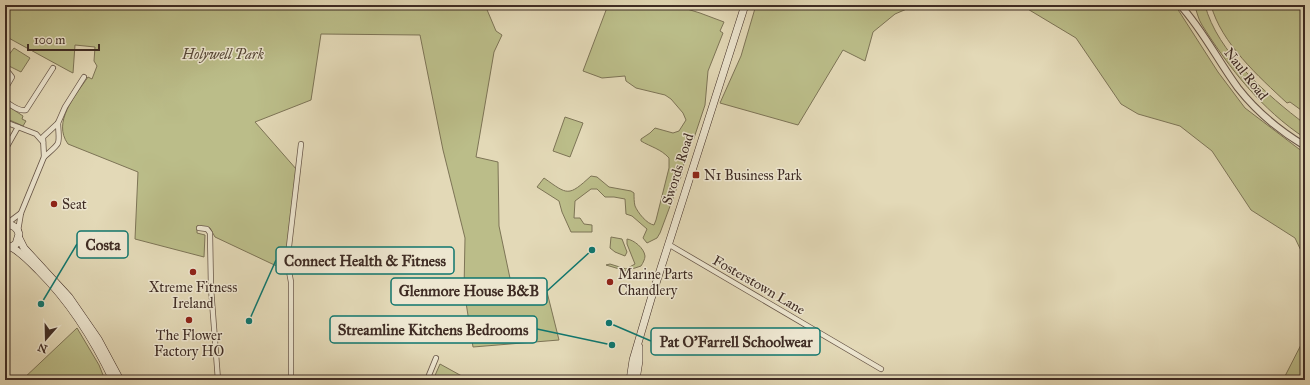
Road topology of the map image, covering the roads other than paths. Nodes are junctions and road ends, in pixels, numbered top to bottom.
1 (745, 5) edge
2 (1180, 5) edge
3 (54, 68) dead end
4 (5, 72) edge
5 (84, 77) dead end
6 (5, 89) edge
7 (5, 102) edge
8 (5, 122) edge
9 (58, 123) junction
10 (18, 127) junction
11 (48, 132) junction
12 (36, 134) junction
13 (59, 136) junction
14 (44, 144) junction
15 (301, 144) dead end
16 (1305, 146) edge
17 (54, 148) junction
18 (5, 150) edge
19 (44, 157) junction
20 (21, 213) junction
21 (5, 225) edge
22 (199, 228) dead end
23 (19, 234) junction
24 (668, 244) junction
25 (8, 247) edge
26 (639, 341) junction
27 (436, 358) dead end
28 (881, 369) dead end
29 (113, 380) edge
30 (120, 380) edge
31 (218, 380) edge
32 (291, 380) edge
33 (427, 380) edge
34 (630, 380) edge
35 (636, 380) edge

1 - 24 main road, Swords Road
2 - 16 street, Naul Road
3 - 7 street
4 - 6 street
5 - 9 street
8 - 10 street
9 - 11 street
9 - 13 street
10 - 12 street
10 - 18 street
11 - 12 street
11 - 13 street
11 - 14 street
12 - 14 street
13 - 17 street
14 - 17 street
14 - 19 street
15 - 32 street
17 - 19 street
19 - 20 street
20 - 21 street
20 - 23 street
21 - 23 main road
22 - 31 street
23 - 25 main road
23 - 30 main road
24 - 26 main road, Swords Road
24 - 28 street, Fosterstown Lane
25 - 29 main road
26 - 34 main road, Swords Road
26 - 35 main road, Swords Road
27 - 33 street

